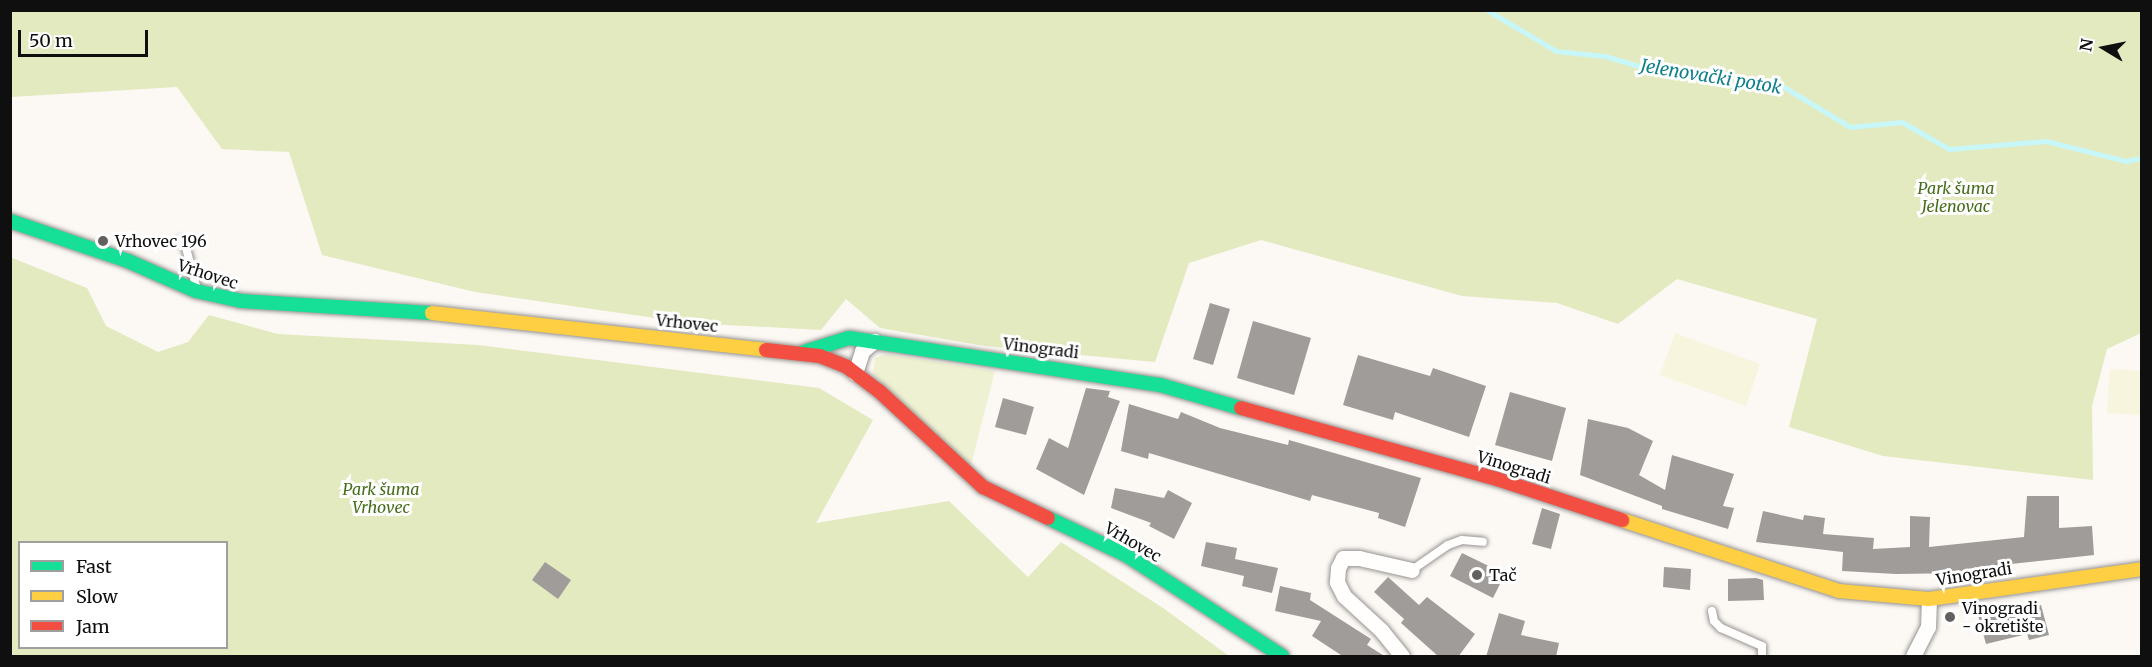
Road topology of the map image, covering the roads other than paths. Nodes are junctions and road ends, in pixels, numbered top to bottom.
1 (10, 221) edge
2 (181, 241) dead end
3 (196, 291) junction
4 (874, 341) junction
5 (804, 352) junction
6 (855, 373) junction
7 (1483, 542) dead end
8 (2142, 569) edge
9 (1412, 570) joint
10 (1929, 599) junction
11 (1712, 611) dead end
12 (1282, 657) edge
13 (1402, 657) edge
14 (1762, 657) edge
15 (1914, 657) edge

1 - 3 street, Vrhovec
2 - 3 lane
3 - 5 street, Vrhovec
4 - 5 street, Vinogradi
4 - 6 street
4 - 10 street, Vinogradi
5 - 6 street, Vrhovec
6 - 12 street, Vrhovec
7 - 9 lane
8 - 10 street, Vinogradi
9 - 13 street
10 - 15 street
11 - 14 lane

